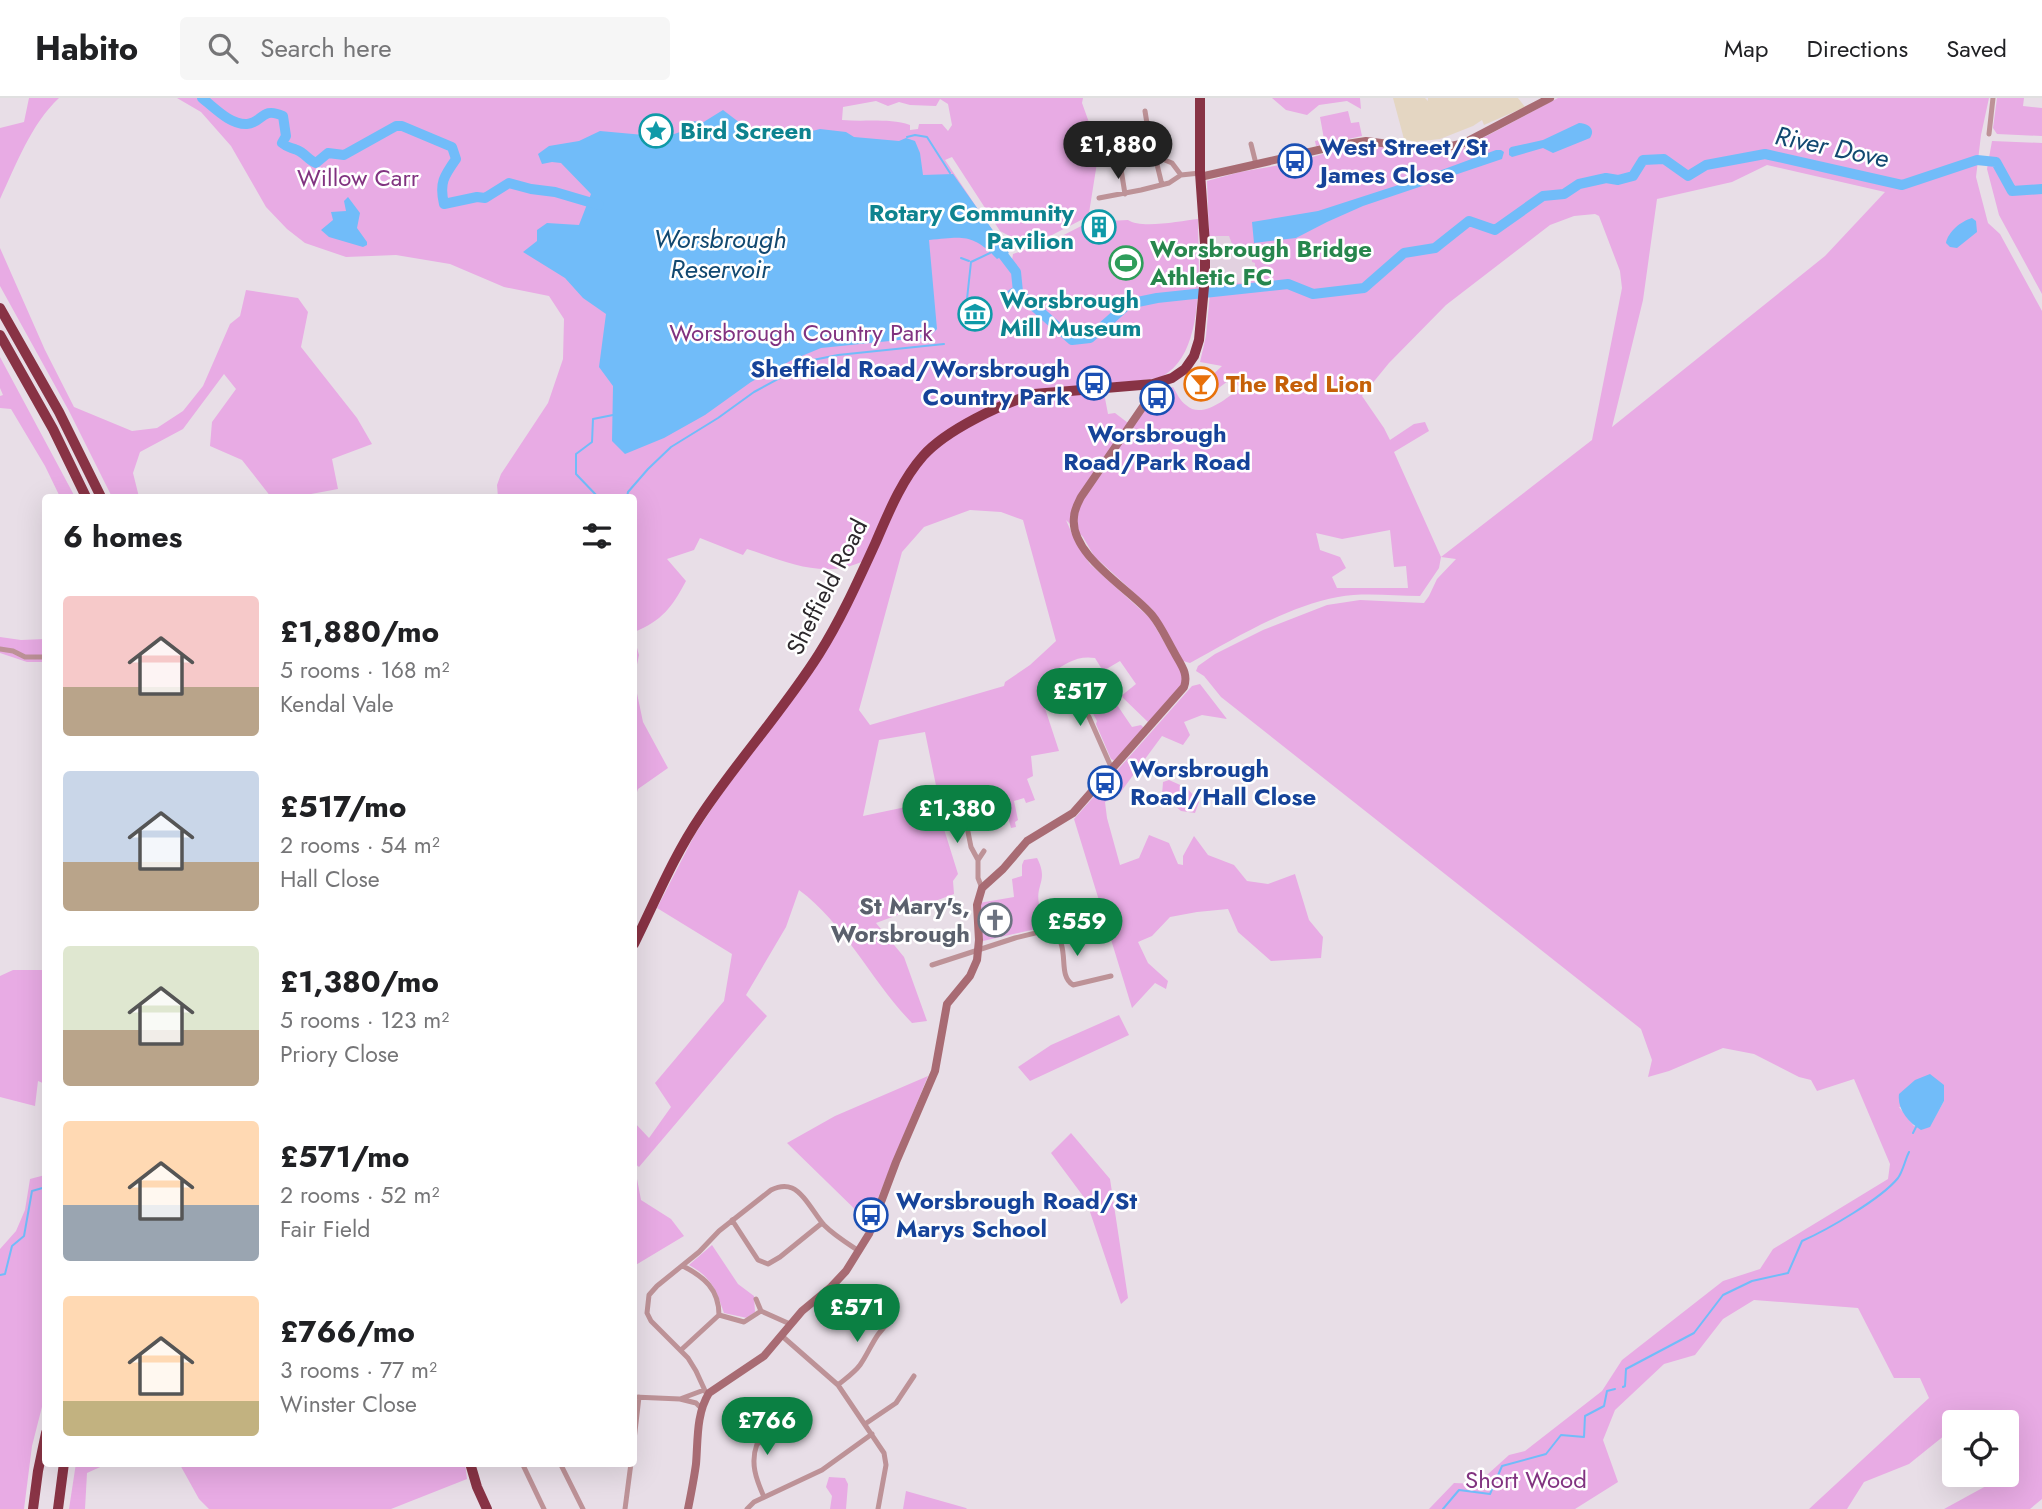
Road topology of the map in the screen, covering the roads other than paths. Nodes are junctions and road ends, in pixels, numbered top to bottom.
1 (1200, 98) edge
2 (1550, 98) edge
3 (1993, 98) edge
4 (1145, 111) dead end
5 (1989, 134) dead end
6 (1251, 144) dead end
7 (1104, 147) dead end
8 (1155, 156) junction
9 (1256, 165) junction
10 (1181, 175) junction
11 (1200, 175) junction
12 (1162, 185) junction
13 (1125, 194) junction
14 (1099, 198) dead end
15 (0, 308) edge
16 (0, 335) edge
17 (1153, 384) junction
18 (85, 494) edge
19 (100, 494) edge
20 (0, 649) edge
21 (42, 657) edge
22 (1042, 687) dead end
23 (1112, 769) junction
24 (976, 818) dead end
25 (984, 851) dead end
26 (978, 860) junction
27 (982, 888) junction
28 (1101, 917) dead end
29 (1052, 929) junction
30 (637, 938) edge
31 (979, 950) junction
32 (932, 965) dead end
33 (1111, 976) dead end
34 (732, 1220) junction
35 (822, 1223) junction
36 (859, 1251) junction
37 (682, 1266) junction
38 (756, 1299) dead end
39 (761, 1311) junction
40 (719, 1315) junction
41 (890, 1322) dead end
42 (790, 1324) junction
43 (782, 1336) junction
44 (681, 1350) junction
45 (914, 1377) dead end
46 (838, 1385) junction
47 (706, 1393) junction
48 (637, 1397) edge
49 (680, 1399) junction
50 (702, 1409) junction
51 (866, 1424) junction
52 (790, 1427) dead end
53 (872, 1434) junction
54 (42, 1452) edge
55 (63, 1467) edge
56 (471, 1467) edge
57 (524, 1467) edge
58 (562, 1467) edge
59 (630, 1467) edge
60 (764, 1497) junction
61 (33, 1509) edge
62 (58, 1509) edge
63 (487, 1509) edge
64 (544, 1509) edge
65 (583, 1509) edge
66 (625, 1509) edge
67 (688, 1509) edge
68 (747, 1509) edge
69 (878, 1509) edge

1 - 11 highway
2 - 9 street
3 - 5 street
4 - 8 street
6 - 9 street
7 - 13 street
8 - 10 street
8 - 12 street
9 - 11 street
10 - 11 street
10 - 12 street
11 - 17 highway
12 - 13 street
13 - 14 street
15 - 19 highway
16 - 18 highway
17 - 23 street
17 - 30 highway, Sheffield Road
20 - 21 street
22 - 23 street
23 - 27 street
24 - 26 street
25 - 26 street
26 - 27 street
27 - 31 street
28 - 29 street
29 - 31 street
29 - 33 street
31 - 32 street
31 - 36 street
34 - 35 street
34 - 35 street
34 - 37 street
35 - 36 street
36 - 42 street
37 - 40 street
37 - 44 street
38 - 39 street
39 - 40 street
39 - 42 street
40 - 44 street
41 - 46 street
42 - 43 street
43 - 46 street
43 - 47 street
44 - 47 street
45 - 51 street
46 - 51 street
47 - 49 street
47 - 50 street
48 - 49 street
49 - 50 street
50 - 67 street
51 - 53 street
52 - 60 street
53 - 60 street
53 - 69 street
54 - 61 highway
55 - 62 highway
56 - 63 highway
57 - 64 street
58 - 65 street
59 - 66 street
60 - 68 street

